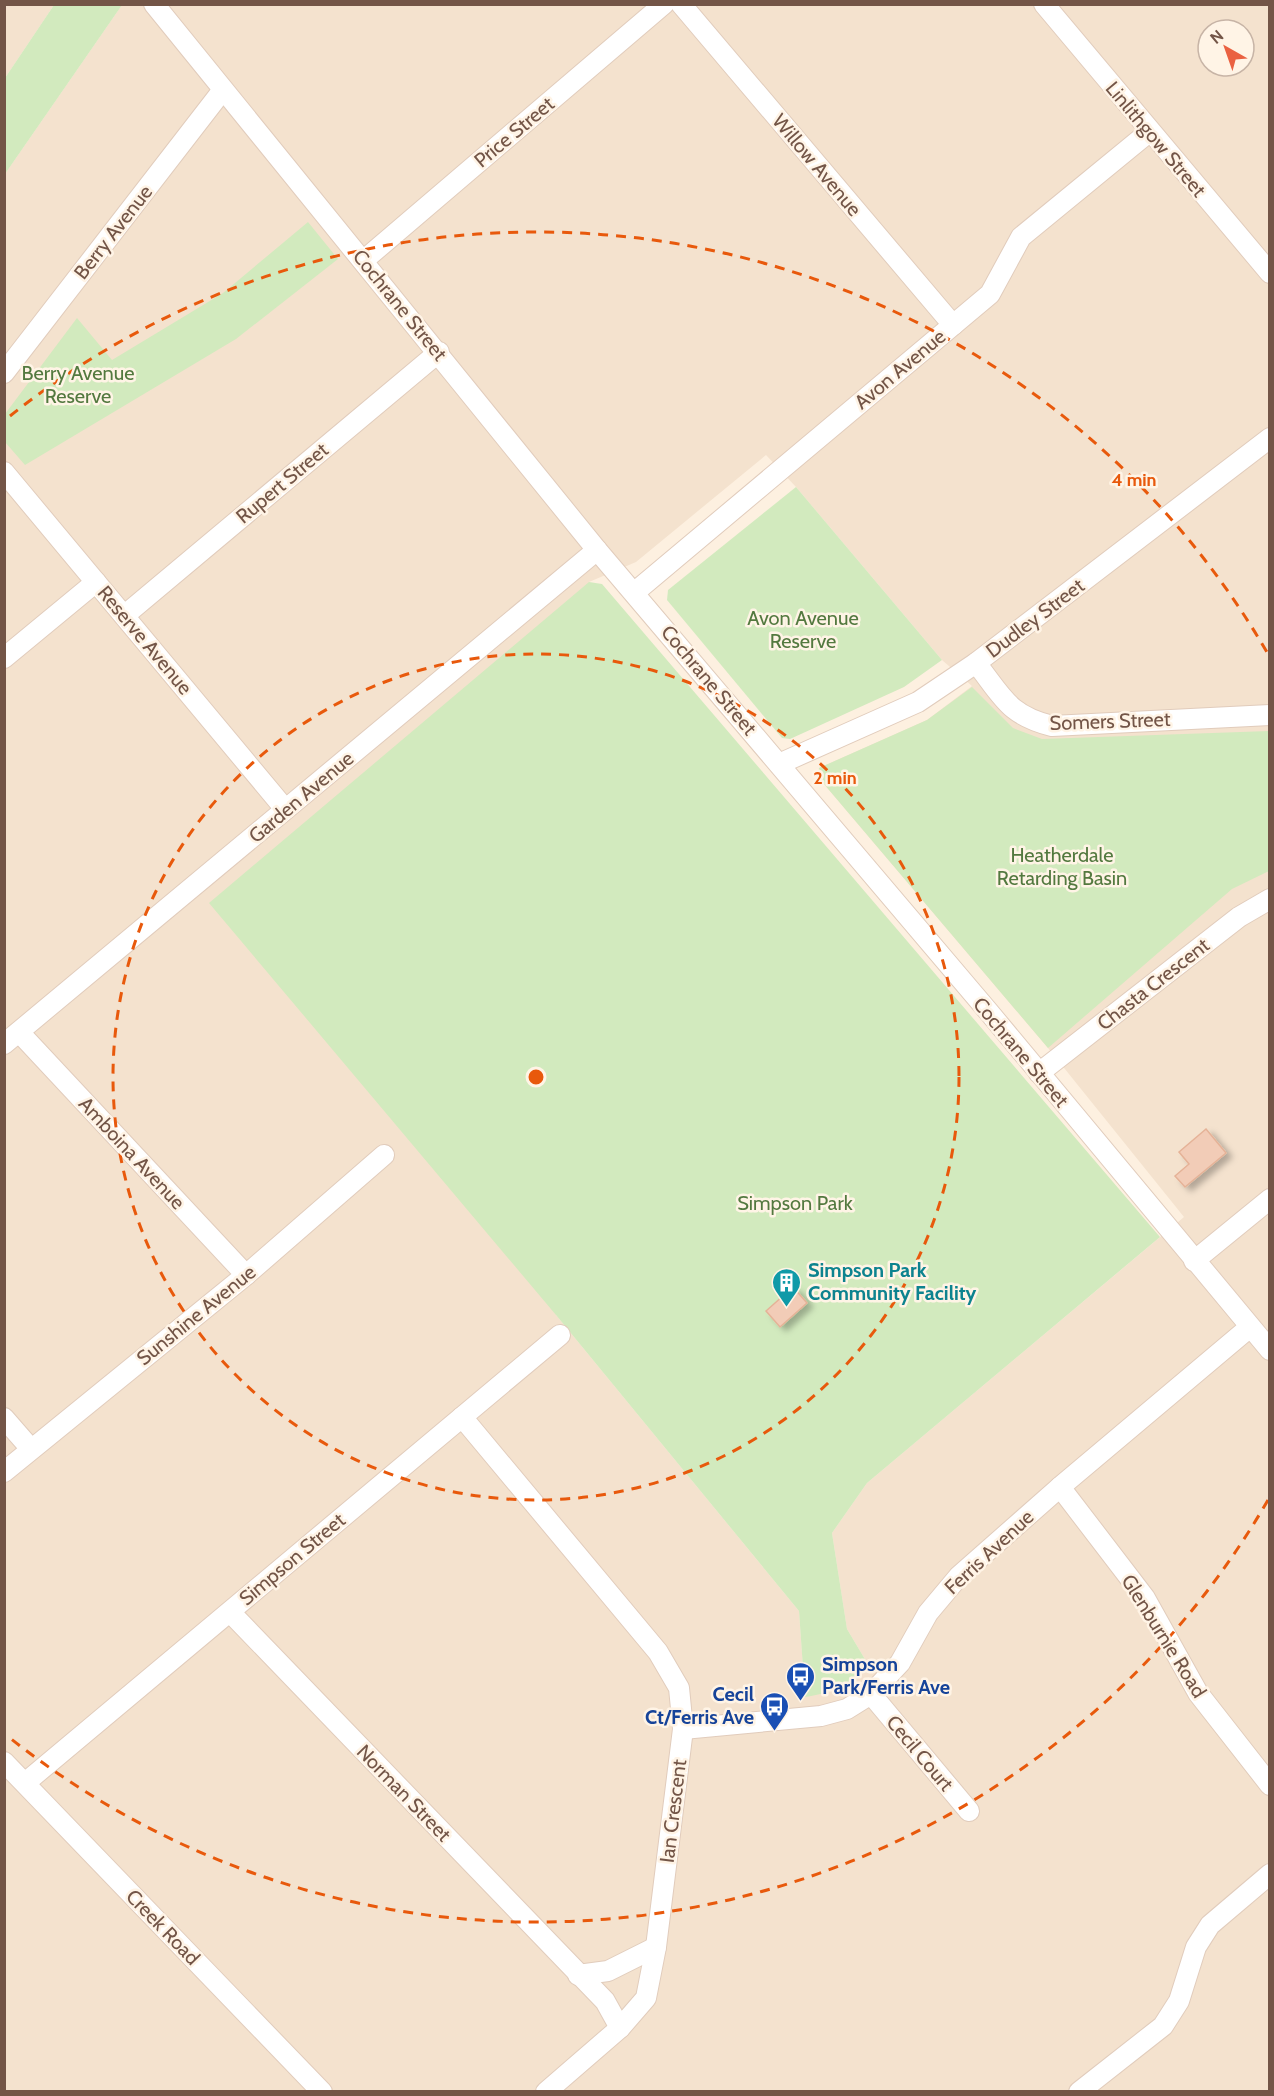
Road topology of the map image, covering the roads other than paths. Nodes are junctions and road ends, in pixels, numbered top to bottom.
1 (154, 4) edge
2 (664, 4) edge
3 (681, 4) edge
4 (1044, 4) edge
5 (222, 91) junction
6 (1149, 132) junction
7 (364, 260) junction
8 (1269, 273) edge
9 (953, 325) junction
10 (439, 352) junction
11 (4, 373) edge
12 (1269, 438) edge
13 (4, 472) edge
14 (597, 550) junction
15 (96, 582) junction
16 (634, 592) junction
17 (125, 615) junction
18 (4, 658) edge
19 (976, 663) junction
20 (1269, 714) edge
21 (779, 764) junction
22 (285, 809) junction
23 (1269, 899) edge
24 (12, 1038) edge
25 (1040, 1073) junction
26 (384, 1155) dead end
27 (1269, 1199) edge
28 (1194, 1261) junction
29 (246, 1275) junction
30 (1250, 1327) junction
31 (560, 1335) dead end
32 (1269, 1350) edge
33 (462, 1417) junction
34 (4, 1418) edge
35 (31, 1449) junction
36 (4, 1472) edge
37 (1060, 1486) junction
38 (230, 1612) junction
39 (871, 1694) junction
40 (683, 1729) junction
41 (4, 1762) edge
42 (25, 1783) junction
43 (1269, 1785) edge
44 (969, 1811) dead end
45 (1269, 1874) edge
46 (656, 1947) junction
47 (578, 1975) junction
48 (620, 2028) junction
49 (322, 2091) edge
50 (546, 2091) edge
51 (1079, 2091) edge

1 - 5 street, Cochrane Street
2 - 7 street, Price Street
3 - 9 street, Willow Avenue
4 - 6 street, Linlithgow Street
5 - 7 street, Cochrane Street
5 - 11 street, Berry Avenue
6 - 8 street, Linlithgow Street
6 - 9 street, Avon Avenue
7 - 10 street, Cochrane Street
9 - 16 street, Avon Avenue
10 - 14 street, Cochrane Street
10 - 17 street, Rupert Street
12 - 19 street, Dudley Street
13 - 15 street, Reserve Avenue
14 - 16 street, Cochrane Street
14 - 22 street, Garden Avenue
15 - 17 street, Reserve Avenue
15 - 18 street
16 - 21 street, Cochrane Street
17 - 22 street, Reserve Avenue
19 - 20 street, Somers Street
19 - 21 street, Dudley Street
21 - 25 street, Cochrane Street
22 - 24 street, Garden Avenue
23 - 25 street, Chasta Crescent
24 - 29 street, Amboina Avenue
25 - 28 street, Cochrane Street
26 - 29 street, Sunshine Avenue
27 - 28 street
28 - 30 street, Cochrane Street
29 - 35 street, Sunshine Avenue
30 - 32 street, Cochrane Street
30 - 37 street, Ferris Avenue
31 - 33 street, Simpson Street
33 - 38 street, Simpson Street
33 - 40 street, Ian Crescent
34 - 35 street
35 - 36 street, Sunshine Avenue
37 - 39 street, Ferris Avenue
37 - 43 street, Glenburnie Road
38 - 42 street, Simpson Street
38 - 47 street, Norman Street
39 - 40 street, Ferris Avenue
39 - 44 street, Cecil Court
40 - 46 street, Ian Crescent
41 - 42 street, Creek Road
42 - 49 street, Creek Road
45 - 51 street
46 - 47 street
46 - 48 street, Ian Crescent
47 - 48 street, Norman Street
48 - 50 street, Ian Crescent

